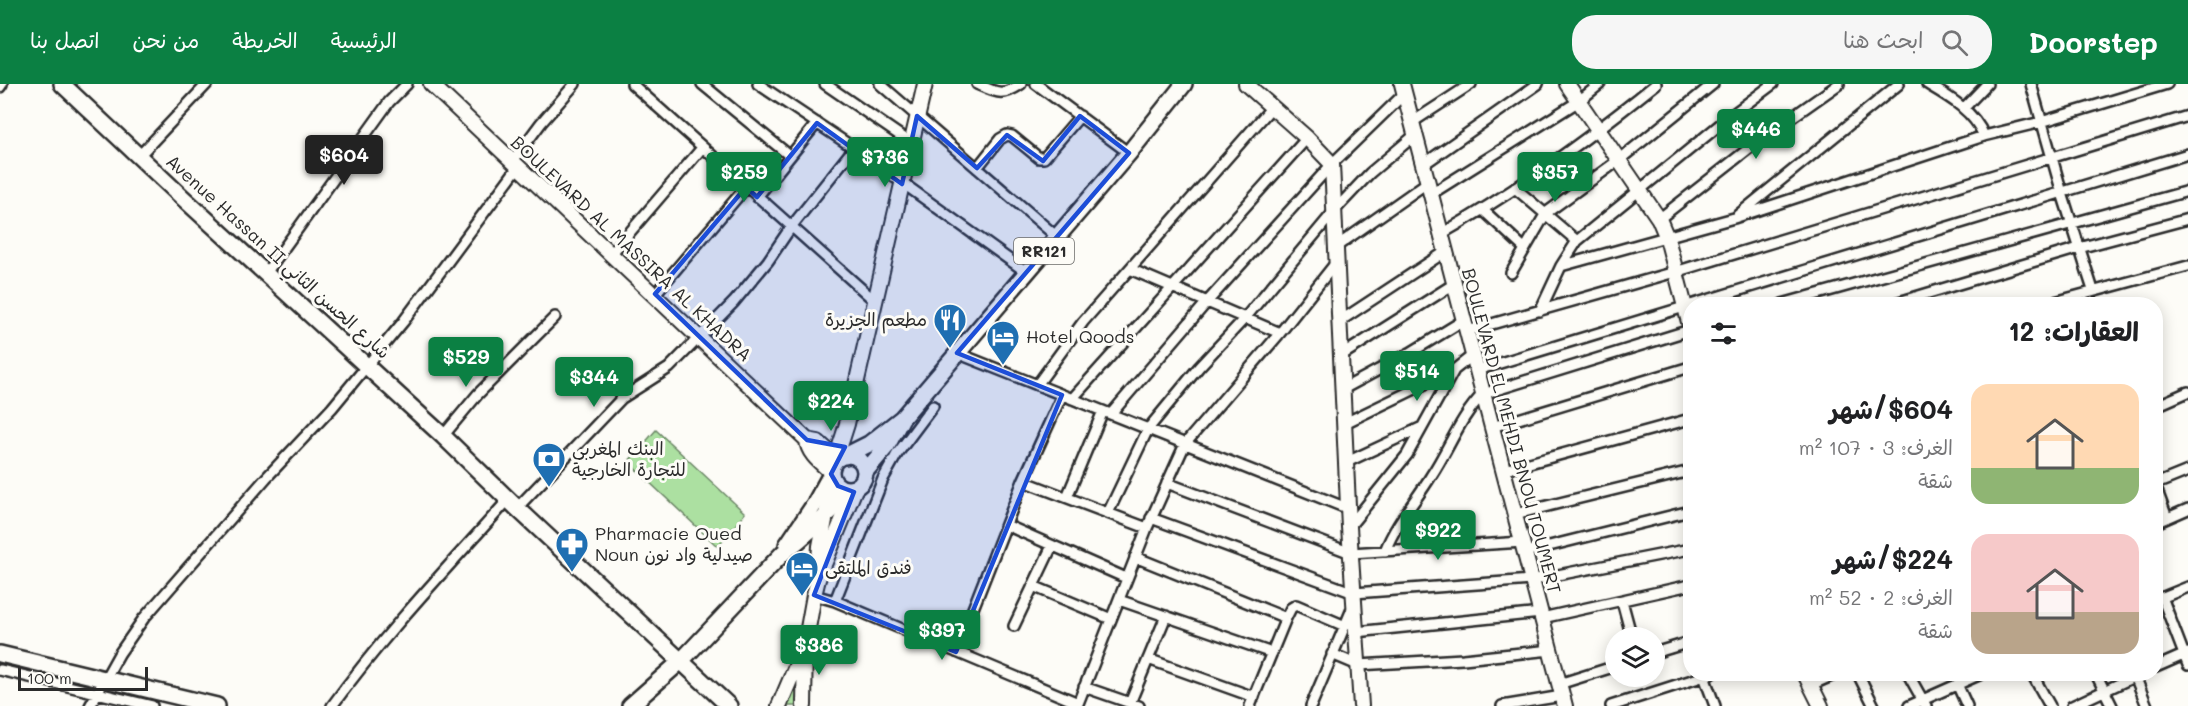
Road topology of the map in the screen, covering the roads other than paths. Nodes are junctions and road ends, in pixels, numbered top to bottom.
1 (207, 84) edge
2 (407, 84) edge
3 (431, 84) edge
4 (575, 84) edge
5 (632, 84) edge
6 (702, 84) edge
7 (758, 84) edge
8 (825, 84) edge
9 (880, 84) edge
10 (925, 84) edge
11 (977, 84) edge
12 (1021, 84) edge
13 (1036, 84) edge
14 (1184, 84) edge
15 (1246, 84) edge
16 (1471, 84) edge
17 (1538, 84) edge
18 (1567, 84) edge
19 (1600, 84) edge
20 (1656, 84) edge
21 (1713, 84) edge
22 (1773, 84) edge
23 (1839, 84) edge
24 (1899, 84) edge
25 (1929, 84) edge
26 (1987, 84) edge
27 (2031, 84) edge
28 (2167, 84) edge
29 (66, 85) edge
30 (1403, 89) edge
31 (1579, 101) junction
32 (1272, 107) junction
33 (1964, 108) junction
34 (917, 116) junction
35 (1080, 116) junction
36 (2188, 116) edge
37 (2041, 122) junction
38 (817, 123) junction
39 (1413, 129) junction
40 (1598, 131) junction
41 (1984, 136) junction
42 (1307, 138) junction
43 (911, 143) junction
44 (702, 148) junction
45 (854, 148) junction
46 (1129, 153) junction
47 (2188, 154) edge
48 (139, 156) junction
49 (790, 156) junction
50 (2052, 158) junction
51 (1619, 160) junction
52 (1332, 164) junction
53 (1424, 164) junction
54 (515, 165) junction
55 (977, 168) junction
56 (902, 184) junction
57 (746, 187) junction
58 (1429, 188) junction
59 (1515, 188) junction
60 (1640, 190) junction
61 (2188, 191) edge
62 (2062, 193) junction
63 (757, 196) junction
64 (1335, 209) junction
65 (1483, 210) junction
66 (1546, 213) junction
67 (1734, 218) junction
68 (1659, 219) junction
69 (2188, 219) edge
70 (2071, 223) junction
71 (791, 226) junction
72 (1441, 234) junction
73 (1057, 237) junction
74 (1666, 238) junction
75 (1577, 240) junction
76 (1524, 248) junction
77 (2079, 248) junction
78 (1445, 252) junction
79 (612, 253) junction
80 (1338, 253) junction
81 (1561, 266) junction
82 (2188, 266) edge
83 (1130, 269) junction
84 (1026, 271) junction
85 (266, 273) junction
86 (1511, 273) dead end
87 (1676, 273) junction
88 (1454, 284) junction
89 (1173, 288) junction
90 (2093, 290) junction
91 (655, 294) junction
92 (1714, 297) edge
93 (1807, 297) edge
94 (1915, 297) edge
95 (2070, 297) edge
96 (875, 301) junction
97 (1208, 302) junction
98 (1683, 302) edge
99 (1683, 306) edge
100 (1540, 311) junction
101 (555, 317) dead end
102 (1245, 318) junction
103 (1340, 321) junction
104 (1465, 326) junction
105 (1683, 330) edge
106 (1280, 333) junction
107 (699, 337) junction
108 (957, 353) junction
109 (1342, 355) junction
110 (1473, 356) junction
111 (367, 365) junction
112 (1683, 369) edge
113 (1454, 370) junction
114 (1477, 370) junction
115 (1037, 385) junction
116 (1343, 389) junction
117 (2188, 392) edge
118 (1483, 394) junction
119 (1062, 395) junction
120 (1072, 399) junction
121 (2163, 403) edge
122 (933, 406) dead end
123 (1107, 413) junction
124 (902, 418) junction
125 (1683, 421) edge
126 (1345, 423) junction
127 (1492, 427) junction
128 (1420, 428) junction
129 (1148, 429) junction
130 (444, 436) junction
131 (807, 440) junction
132 (1185, 444) junction
133 (841, 461) junction
134 (1347, 462) junction
135 (1504, 470) junction
136 (2188, 471) edge
137 (865, 472) junction
138 (1683, 473) edge
139 (1023, 480) junction
140 (1167, 483) junction
141 (2163, 483) edge
142 (855, 487) junction
143 (1067, 497) junction
144 (513, 504) junction
145 (2163, 506) edge
146 (1349, 509) junction
147 (2188, 509) edge
148 (1108, 513) junction
149 (1683, 513) edge
150 (1515, 514) junction
151 (825, 518) junction
152 (1151, 518) junction
153 (2167, 518) junction
154 (2163, 520) edge
155 (1006, 525) junction
156 (1349, 527) junction
157 (1146, 528) junction
158 (1052, 546) junction
159 (1524, 547) junction
160 (1683, 550) edge
161 (1385, 551) junction
162 (783, 553) junction
163 (1351, 553) junction
164 (1135, 556) junction
165 (1126, 578) junction
166 (818, 579) junction
167 (1532, 580) junction
168 (1033, 586) junction
169 (1683, 587) edge
170 (2188, 587) edge
171 (814, 595) junction
172 (2163, 596) edge
173 (1354, 598) junction
174 (1119, 600) junction
175 (835, 601) junction
176 (1622, 601) junction
177 (2163, 606) edge
178 (1166, 616) junction
179 (1541, 616) junction
180 (1286, 618) junction
181 (1111, 619) junction
182 (1014, 626) dead end
183 (1629, 627) edge
184 (1350, 629) junction
185 (1683, 644) edge
186 (805, 645) junction
187 (1551, 650) junction
188 (1665, 650) edge
189 (956, 652) junction
190 (1272, 653) junction
191 (0, 654) edge
192 (1332, 654) junction
193 (2186, 654) edge
194 (1148, 659) junction
195 (681, 661) junction
196 (2163, 663) edge
197 (1358, 665) junction
198 (2188, 665) edge
199 (0, 670) edge
200 (1605, 672) edge
201 (105, 678) junction
202 (1688, 681) edge
203 (1709, 681) edge
204 (1809, 681) edge
205 (1862, 681) edge
206 (1912, 681) edge
207 (1958, 681) edge
208 (1960, 681) edge
209 (2036, 681) edge
210 (2100, 681) edge
211 (2124, 681) edge
212 (2140, 681) edge
213 (1084, 687) junction
214 (2105, 689) junction
215 (97, 693) junction
216 (1562, 695) edge
217 (1252, 702) edge
218 (1924, 703) edge
219 (1134, 704) edge
220 (1077, 705) edge
221 (90, 706) edge
222 (152, 706) edge
223 (217, 706) edge
224 (332, 706) edge
225 (630, 706) edge
226 (729, 706) edge
227 (779, 706) edge
228 (804, 706) edge
229 (1311, 706) edge
230 (1361, 706) edge
231 (1502, 706) edge
232 (1611, 706) edge
233 (1715, 706) edge
234 (1821, 706) edge
235 (1874, 706) edge
236 (1909, 706) edge
237 (1967, 706) edge
238 (2050, 706) edge
239 (2074, 706) edge
240 (2112, 706) edge
241 (2147, 706) edge

1 - 48 street
2 - 85 street
3 - 54 street, BOULEVARD AL MASSIRA AL KHADRA
4 - 54 street
5 - 44 street
6 - 49 street
7 - 38 street
8 - 43 street
9 - 34 street
10 - 34 street
11 - 12 street
13 - 35 street
14 - 46 main road, RR121
15 - 32 street
16 - 39 street
17 - 53 street
18 - 31 street
19 - 31 street
20 - 40 street
21 - 51 street
22 - 60 street
23 - 68 street
24 - 67 street
25 - 33 street
26 - 33 street
27 - 37 street
28 - 37 street
29 - 48 main road, Avenue Hassan II شارع الحسن الثاني
30 - 39 street, BOULEVARD EL MEHDI BNOU TOUMERT
30 - 52 street
31 - 40 street
31 - 58 street
32 - 42 street
32 - 83 street
33 - 41 street
34 - 43 street
34 - 55 street
35 - 46 street
35 - 55 street
36 - 50 street
37 - 41 street
37 - 50 street
38 - 45 street
38 - 49 street
39 - 53 street, BOULEVARD EL MEHDI BNOU TOUMERT
39 - 64 street
40 - 51 street
40 - 59 street
41 - 67 street
42 - 52 street
42 - 89 street
43 - 56 street
44 - 57 street
44 - 79 street
45 - 56 street
45 - 71 street
46 - 73 main road, RR121
47 - 62 street
48 - 85 main road, Avenue Hassan II شارع الحسن الثاني
49 - 63 street
50 - 62 street
50 - 87 street
51 - 60 street
51 - 66 street
52 - 64 street
52 - 97 street
53 - 58 street, BOULEVARD EL MEHDI BNOU TOUMERT
54 - 79 street, BOULEVARD AL MASSIRA AL KHADRA
54 - 111 street
55 - 73 street
56 - 84 street
56 - 96 street
57 - 63 street
57 - 91 street
58 - 72 street, BOULEVARD EL MEHDI BNOU TOUMERT
58 - 80 street
59 - 65 street
59 - 66 street
60 - 68 street
60 - 75 street
61 - 70 street
62 - 70 street
62 - 92 street
63 - 71 street
64 - 80 street
64 - 102 street
65 - 72 street
65 - 76 street
66 - 75 street
66 - 76 street
67 - 74 street
68 - 74 street
69 - 77 street
70 - 77 street
70 - 93 street
71 - 96 street
71 - 107 street
72 - 78 street, BOULEVARD EL MEHDI BNOU TOUMERT
73 - 84 main road, RR121
74 - 81 street
74 - 87 street
75 - 81 street
76 - 86 street
77 - 90 street
77 - 94 street
78 - 88 street, BOULEVARD EL MEHDI BNOU TOUMERT
78 - 103 street
79 - 91 street, BOULEVARD AL MASSIRA AL KHADRA
80 - 103 street
80 - 106 street
81 - 100 street
82 - 90 street
83 - 89 street
83 - 115 street
84 - 108 main road, RR121
85 - 111 main road, Avenue Hassan II شارع الحسن الثاني
87 - 98 street
87 - 100 street
88 - 104 street, BOULEVARD EL MEHDI BNOU TOUMERT
88 - 109 street
89 - 97 street
89 - 120 street
90 - 95 street
91 - 107 street, BOULEVARD AL MASSIRA AL KHADRA
96 - 133 street
97 - 102 street
97 - 123 street
99 - 114 street
100 - 104 street
101 - 130 street
102 - 106 street
102 - 129 street
103 - 109 street
104 - 110 street, BOULEVARD EL MEHDI BNOU TOUMERT
104 - 116 street
105 - 118 street
106 - 132 street
107 - 131 street, BOULEVARD AL MASSIRA AL KHADRA
107 - 144 street
108 - 115 street
108 - 124 main road, RR121
109 - 116 street
110 - 113 street
110 - 114 street, BOULEVARD EL MEHDI BNOU TOUMERT
111 - 130 main road, Avenue Hassan II شارع الحسن الثاني
111 - 201 street
112 - 127 street
113 - 126 street
113 - 128 street
114 - 118 street, BOULEVARD EL MEHDI BNOU TOUMERT
115 - 119 street
116 - 126 street
117 - 121 street
118 - 127 street, BOULEVARD EL MEHDI BNOU TOUMERT
118 - 161 street
119 - 120 street
119 - 139 street
120 - 123 street
122 - 175 street
123 - 129 street
123 - 143 street
124 - 133 main road, RR121
124 - 137 main road, RR121
125 - 135 street
126 - 134 street
127 - 135 street, BOULEVARD EL MEHDI BNOU TOUMERT
128 - 134 street
128 - 156 street
129 - 132 street
129 - 148 street
130 - 144 main road, Avenue Hassan II شارع الحسن الثاني
131 - 133 street, BOULEVARD AL MASSIRA AL KHADRA
131 - 133 street, BOULEVARD AL MASSIRA AL KHADRA
132 - 140 street
132 - 146 street
133 - 137 main road
133 - 142 main road
133 - 151 street
133 - 162 main road, RR121
134 - 146 street
135 - 150 street, BOULEVARD EL MEHDI BNOU TOUMERT
136 - 141 street
137 - 142 main road, RR121
138 - 150 street
139 - 143 street
139 - 155 street
140 - 152 street
140 - 163 street
142 - 151 main road, RR121
142 - 166 street
143 - 148 street
144 - 195 main road, Avenue Hassan II شارع الحسن الثاني
144 - 224 street
145 - 153 street
146 - 156 street
147 - 153 street
148 - 157 street
149 - 159 street
150 - 159 street, BOULEVARD EL MEHDI BNOU TOUMERT
151 - 162 main road, RR121
151 - 166 street
152 - 157 street
152 - 173 street
153 - 154 street
155 - 158 street
155 - 189 street
156 - 163 street
157 - 164 street
158 - 165 street
158 - 168 street
159 - 161 street
159 - 167 street, BOULEVARD EL MEHDI BNOU TOUMERT
160 - 167 street
161 - 163 street
162 - 195 main road, RR121
163 - 173 street
164 - 165 street
164 - 180 street
165 - 174 street
166 - 171 street
167 - 173 street
167 - 179 street, BOULEVARD EL MEHDI BNOU TOUMERT
168 - 181 street
168 - 182 street
169 - 176 street
170 - 172 street
171 - 175 street
171 - 186 street
173 - 184 street
174 - 178 street
174 - 181 street
175 - 189 street
176 - 179 street
176 - 183 street
177 - 193 street
178 - 190 street
178 - 194 street
179 - 184 street
179 - 187 street, BOULEVARD EL MEHDI BNOU TOUMERT
180 - 184 street
180 - 190 street
181 - 213 street
184 - 192 street
184 - 197 street
185 - 188 street
186 - 227 street
186 - 228 street
187 - 197 street
187 - 216 street, BOULEVARD EL MEHDI BNOU TOUMERT
189 - 220 street
190 - 217 street
191 - 201 main road
192 - 197 street
192 - 229 street
193 - 196 street
193 - 198 street
194 - 217 street
194 - 219 street
195 - 225 main road, RR121
195 - 226 main road, Avenue Hassan II شارع الحسن الثاني
197 - 230 street
199 - 215 street
200 - 216 street
201 - 215 street
201 - 223 main road
202 - 232 street
203 - 233 street
204 - 234 street
205 - 235 street
206 - 218 street
207 - 218 street
208 - 237 street
209 - 238 street
210 - 214 street
211 - 214 street
212 - 241 street
213 - 219 street
213 - 220 street
214 - 239 street
214 - 240 street
215 - 221 street
215 - 222 street
216 - 231 street
218 - 236 street

